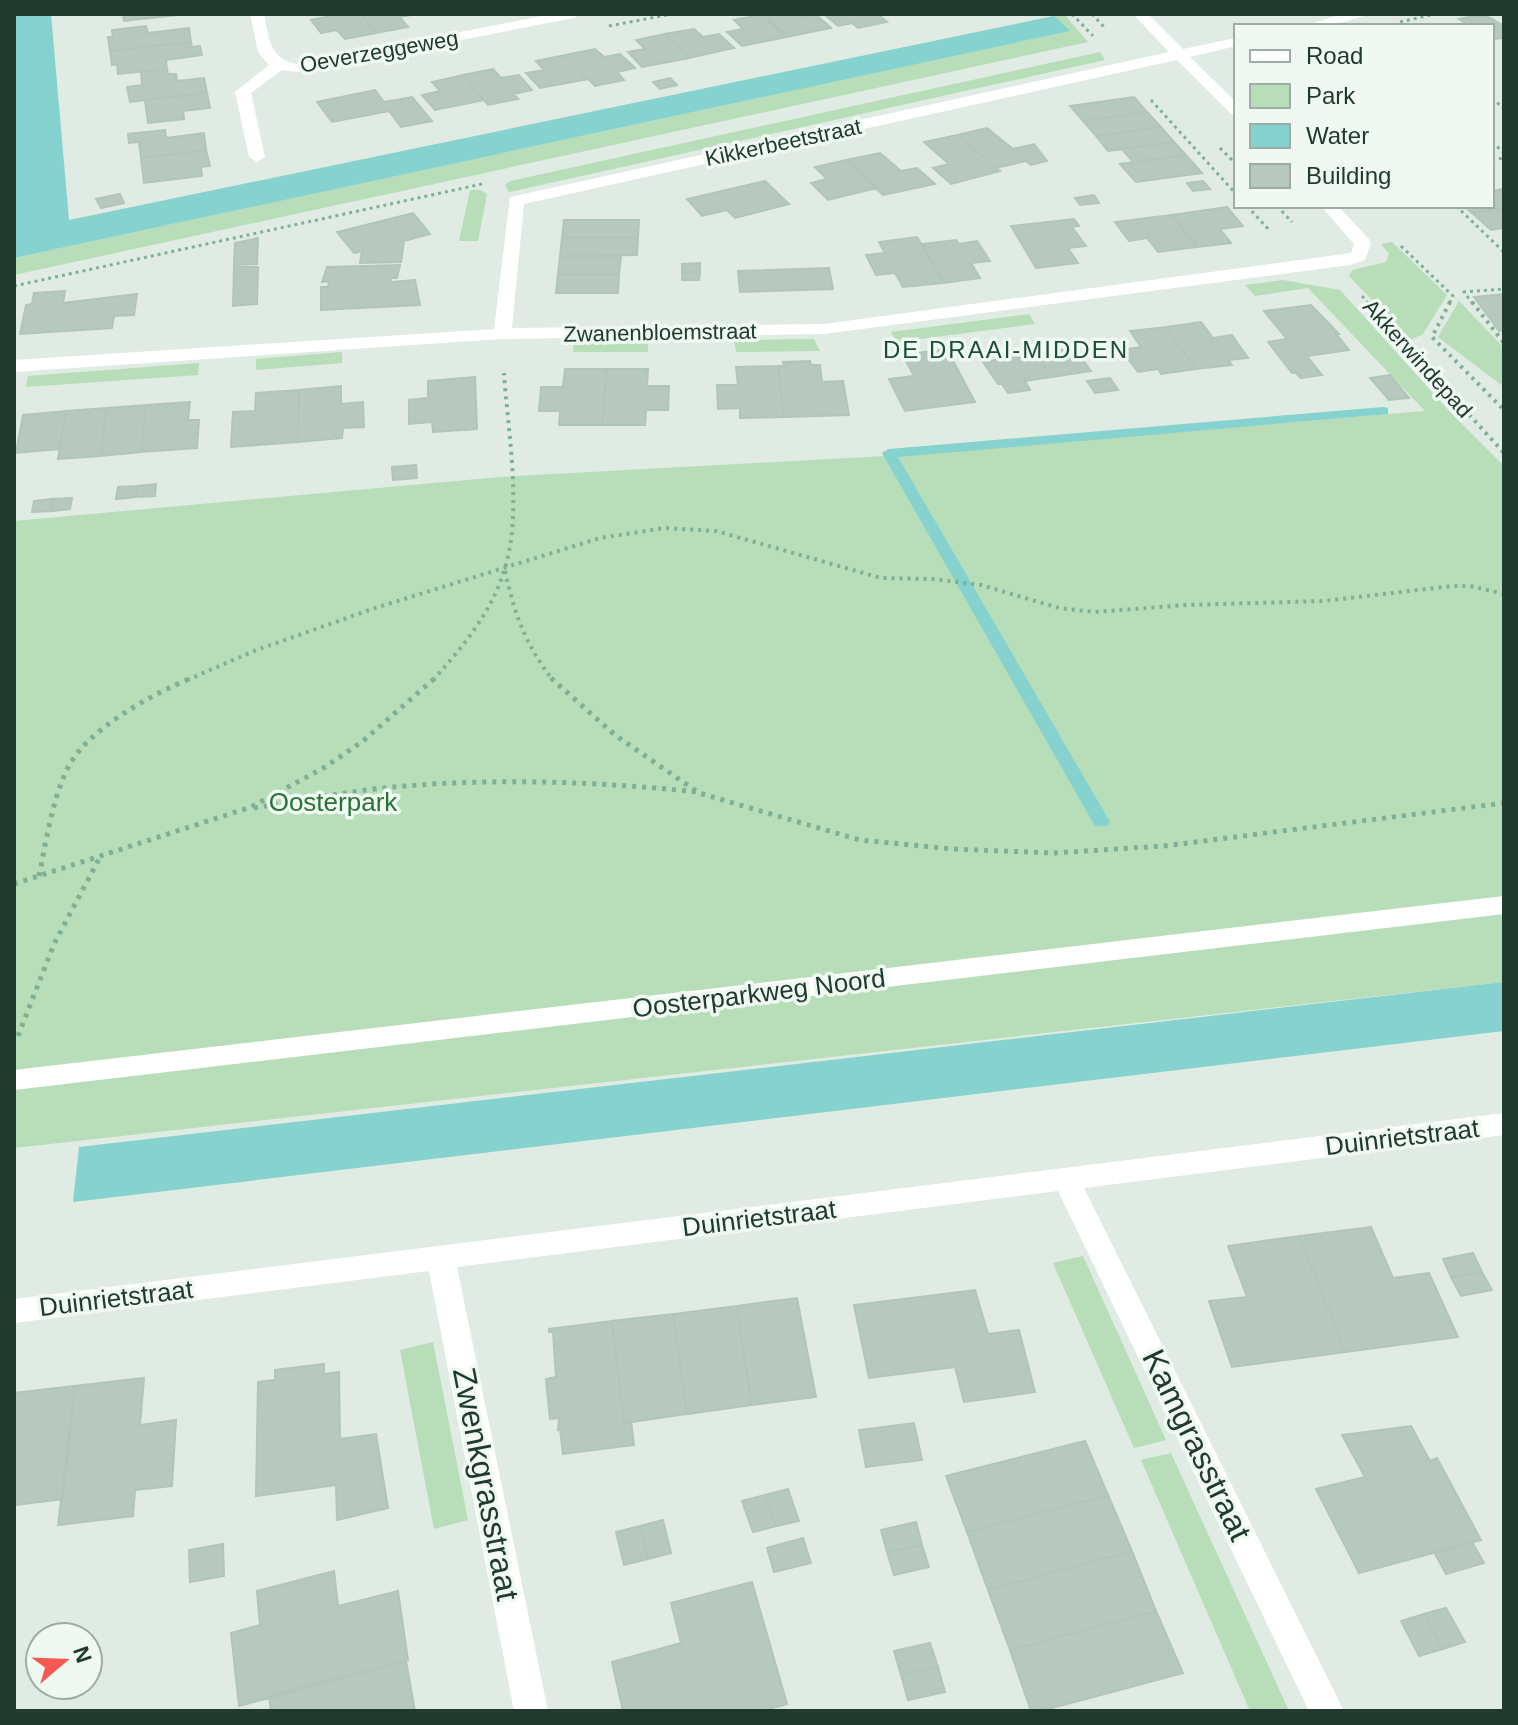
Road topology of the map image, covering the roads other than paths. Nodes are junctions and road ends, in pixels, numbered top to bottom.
1 (257, 14) edge
2 (574, 14) edge
3 (1140, 14) edge
4 (1364, 14) edge
5 (1318, 24) edge
6 (1234, 42) edge
7 (1180, 54) junction
8 (277, 66) junction
9 (1234, 109) edge
10 (257, 157) dead end
11 (1331, 208) edge
12 (502, 334) junction
13 (14, 366) edge
14 (1504, 905) edge
15 (14, 1080) edge
16 (1504, 1124) edge
17 (1066, 1179) junction
18 (441, 1258) junction
19 (14, 1311) edge
20 (531, 1711) edge
21 (1327, 1711) edge

1 - 8 street, Oeverzeggeweg
2 - 8 street, Oeverzeggeweg
3 - 7 street
4 - 5 street
6 - 7 street
7 - 9 street
7 - 12 street, Kikkerbeetstraat
8 - 10 street, Oeverzeggeweg
11 - 12 street, Zwanenbloemstraat
12 - 13 street, Zwanenbloemstraat
14 - 15 street, Oosterparkweg Noord
16 - 17 street, Duinrietstraat
17 - 18 street, Duinrietstraat
17 - 21 street, Kamgrasstraat
18 - 19 street, Duinrietstraat
18 - 20 street, Zwenkgrasstraat

